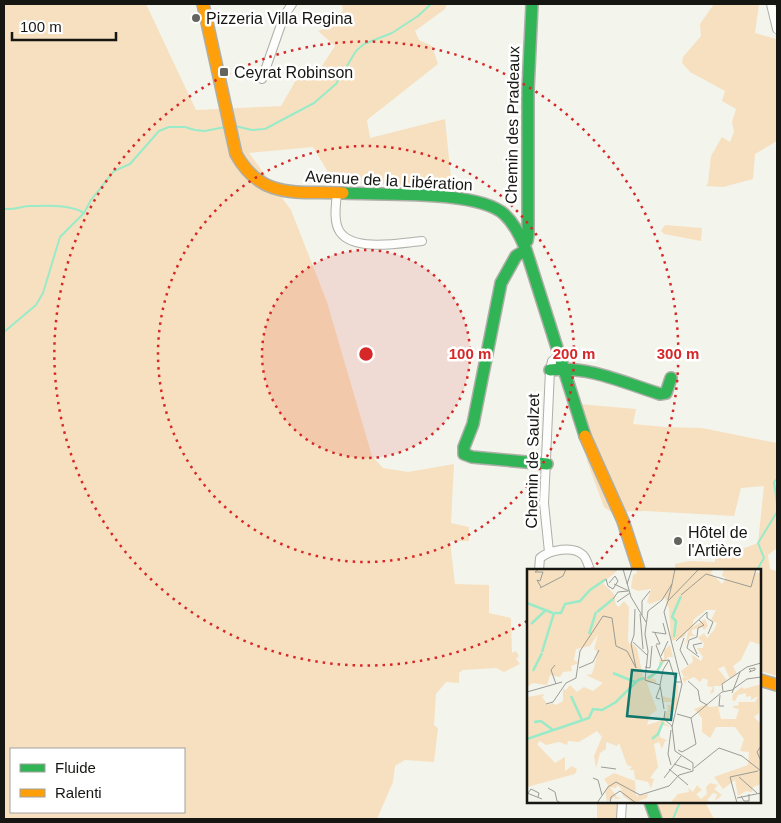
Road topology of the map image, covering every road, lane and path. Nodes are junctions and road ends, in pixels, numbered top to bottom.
1 (203, 4) edge
2 (292, 4) edge
3 (532, 4) edge
4 (771, 4) edge
5 (777, 28) edge
6 (262, 79) dead end
7 (337, 193) junction
8 (422, 241) dead end
9 (525, 247) junction
10 (559, 356) junction
11 (550, 370) junction
12 (563, 370) junction
13 (671, 378) dead end
14 (547, 464) junction
15 (549, 552) junction
16 (540, 569) edge
17 (590, 569) edge
18 (639, 569) edge
19 (761, 680) edge
20 (777, 685) edge
21 (622, 803) edge
22 (650, 803) edge
23 (621, 819) edge
24 (656, 819) edge

1 - 7 main road, Avenue de la Libération
2 - 6 street
3 - 9 main road, Chemin des Pradeaux
4 - 5 street
7 - 8 street
7 - 9 main road, Avenue de la Libération
9 - 10 main road, Avenue de la Libération
9 - 14 main road
10 - 11 street, Chemin de Saulzet
10 - 12 main road, Avenue de la Libération
11 - 12 main road, Chemin de Saulzet
11 - 14 street, Chemin de Saulzet
12 - 13 main road, Chemin de Saulzet
12 - 18 main road, Avenue de la Libération
14 - 15 street, Chemin de Saulzet
15 - 16 street
15 - 17 street
19 - 20 main road
21 - 23 street
22 - 24 main road

